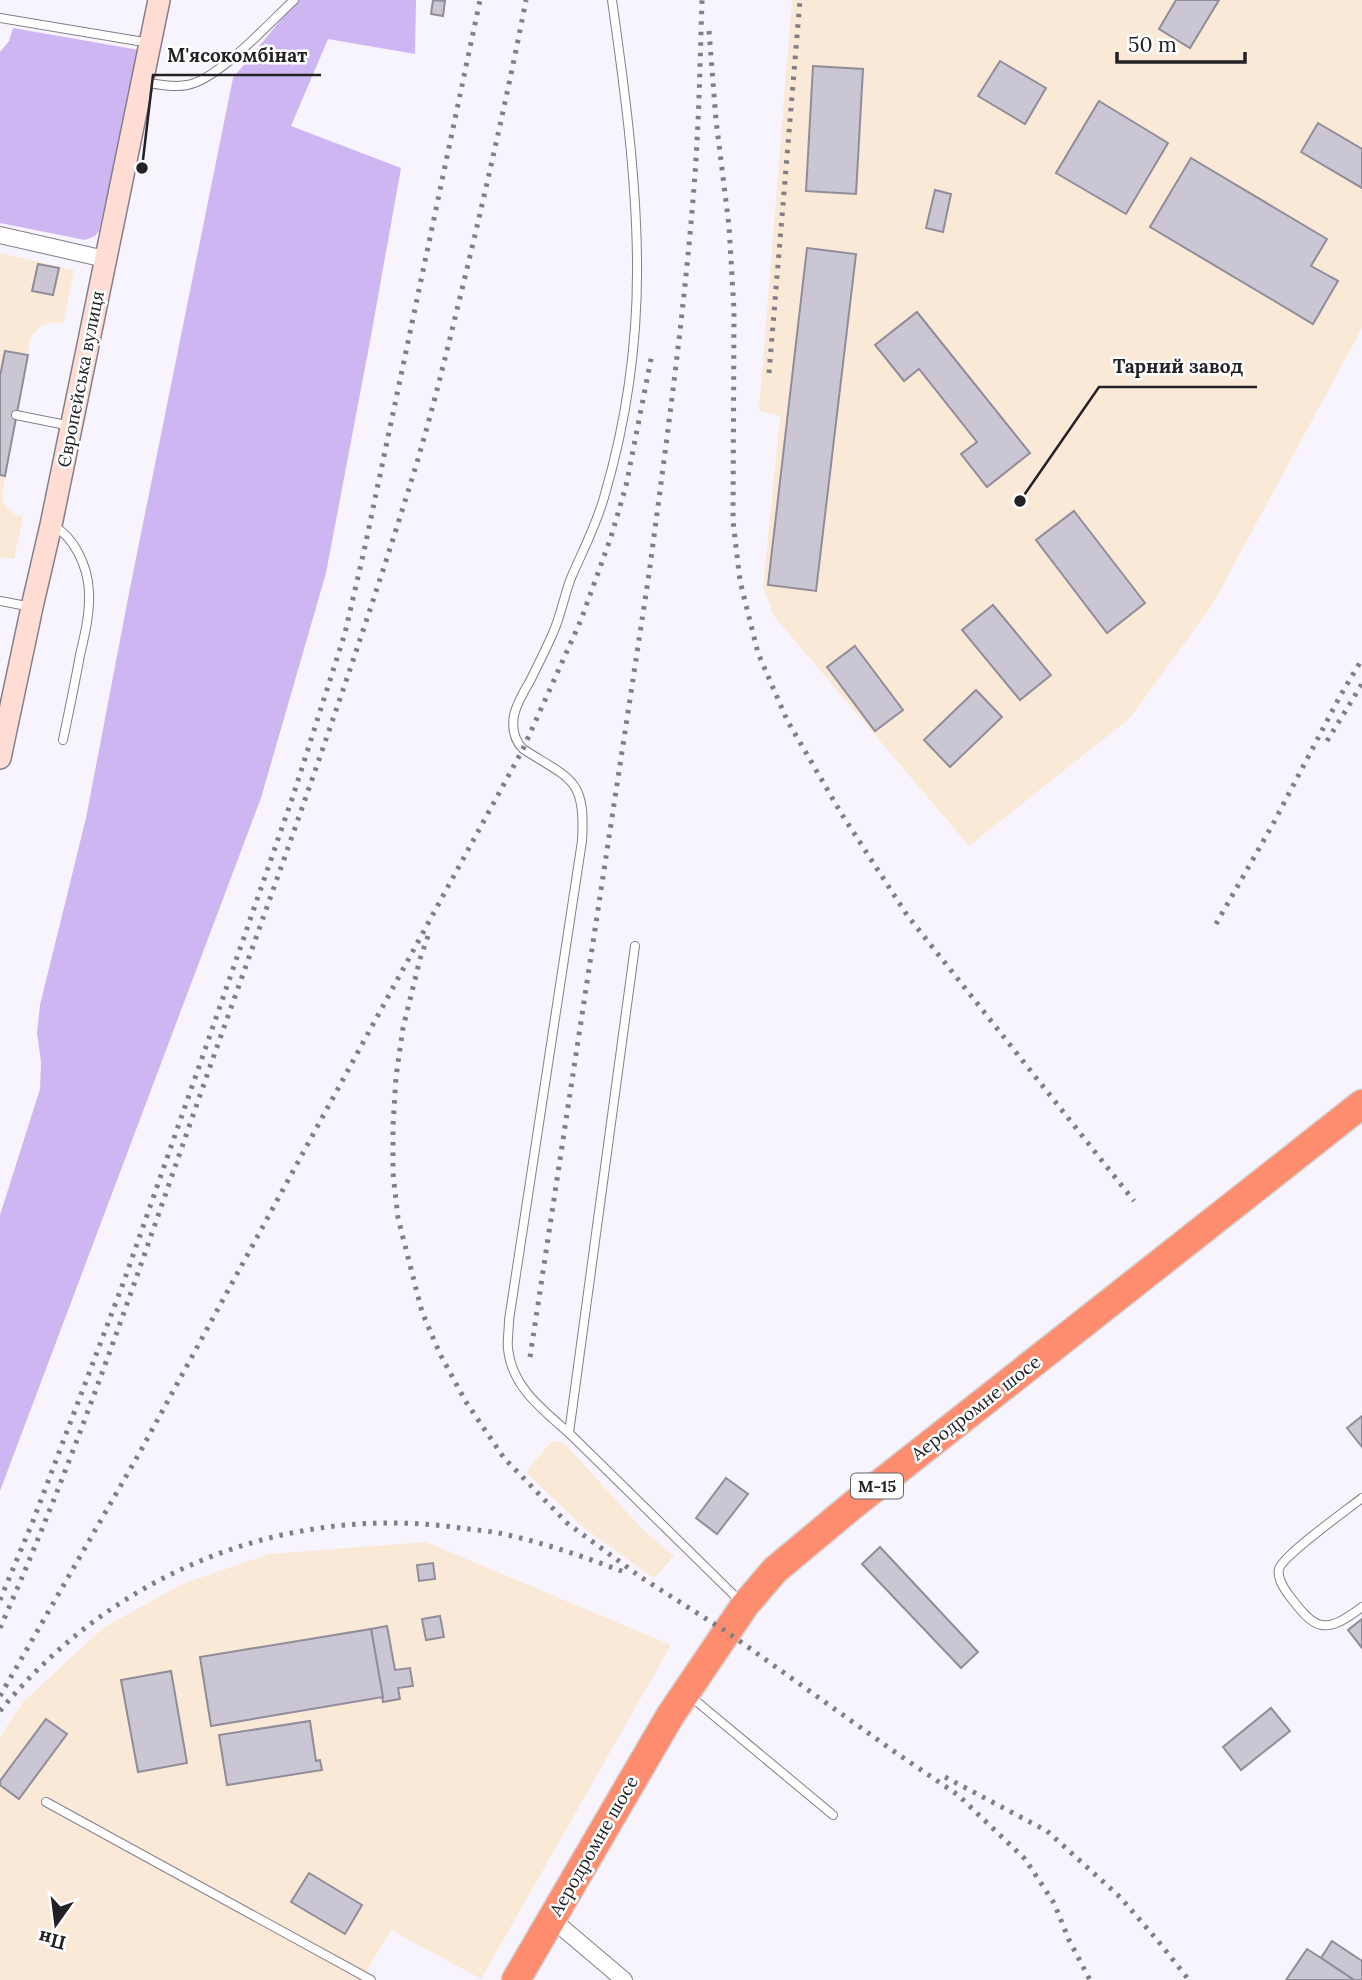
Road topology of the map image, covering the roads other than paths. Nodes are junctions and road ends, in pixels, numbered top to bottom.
1 (159, 0) edge
2 (294, 0) edge
3 (612, 0) edge
4 (0, 18) edge
5 (150, 43) junction
6 (142, 82) junction
7 (0, 235) edge
8 (105, 258) junction
9 (16, 415) dead end
10 (71, 426) junction
11 (51, 525) junction
12 (0, 601) edge
13 (32, 607) junction
14 (63, 740) dead end
15 (0, 758) edge
16 (635, 946) dead end
17 (1362, 1104) edge
18 (569, 1433) junction
19 (1362, 1498) edge
20 (745, 1605) junction
21 (1362, 1607) edge
22 (685, 1692) junction
23 (46, 1801) dead end
24 (833, 1815) dead end
25 (552, 1919) junction
26 (371, 1980) edge
27 (516, 1980) edge
28 (624, 1980) edge

1 - 5 main road, Європейська вулиця
2 - 6 lane
3 - 18 lane
4 - 5 lane
5 - 6 main road, Європейська вулиця
6 - 8 main road, Європейська вулиця
7 - 8 street
8 - 10 main road, Європейська вулиця
9 - 10 lane
10 - 11 main road, Європейська вулиця
11 - 13 main road, Європейська вулиця
11 - 14 lane
12 - 13 lane
13 - 15 main road, Європейська вулиця
16 - 18 lane
17 - 20 highway, Аеродромне шосе / М-15
18 - 20 lane
19 - 21 lane
20 - 22 highway, Аеродромне шосе / М-15
22 - 24 lane
22 - 25 highway, Аеродромне шосе / М-15
23 - 26 lane
25 - 27 highway, Аеродромне шосе / М-15
25 - 28 street

